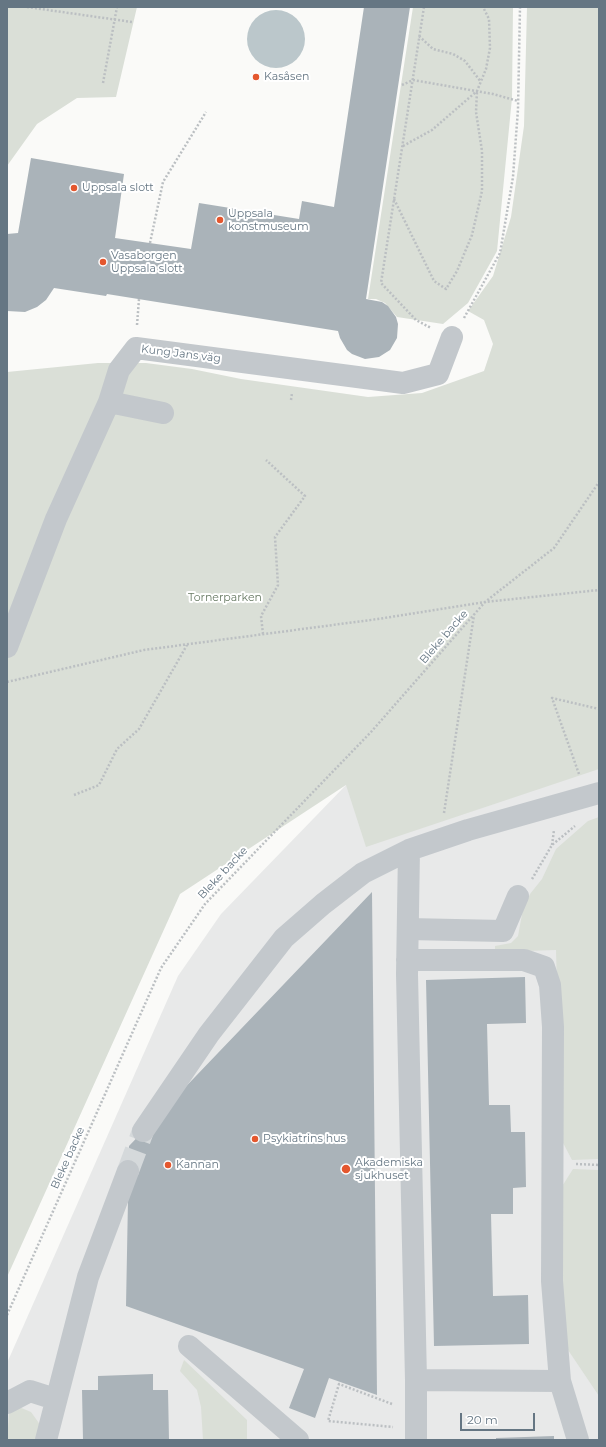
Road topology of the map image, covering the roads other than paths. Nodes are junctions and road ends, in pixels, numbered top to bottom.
1 (452, 337) road end
2 (109, 402) junction
3 (163, 413) dead end
4 (7, 647) edge
5 (599, 793) edge
6 (409, 850) junction
7 (524, 889) road end
8 (408, 929) junction
9 (407, 966) junction
10 (143, 1131) tunnel mouth
11 (128, 1171) tunnel mouth
12 (189, 1346) dead end
13 (416, 1380) junction
14 (560, 1381) junction
15 (55, 1399) junction
16 (7, 1403) edge
17 (408, 1434) edge
18 (46, 1440) edge
19 (298, 1440) edge
20 (578, 1440) edge

1 - 2 street, Kung Jans väg
2 - 3 street
2 - 4 street, Kung Jans väg
5 - 6 street
6 - 8 street
6 - 10 street
7 - 8 street
8 - 9 street
9 - 13 street
9 - 14 street
11 - 15 street
12 - 19 street
13 - 14 street
13 - 17 street
14 - 20 street
15 - 16 street
15 - 18 street

